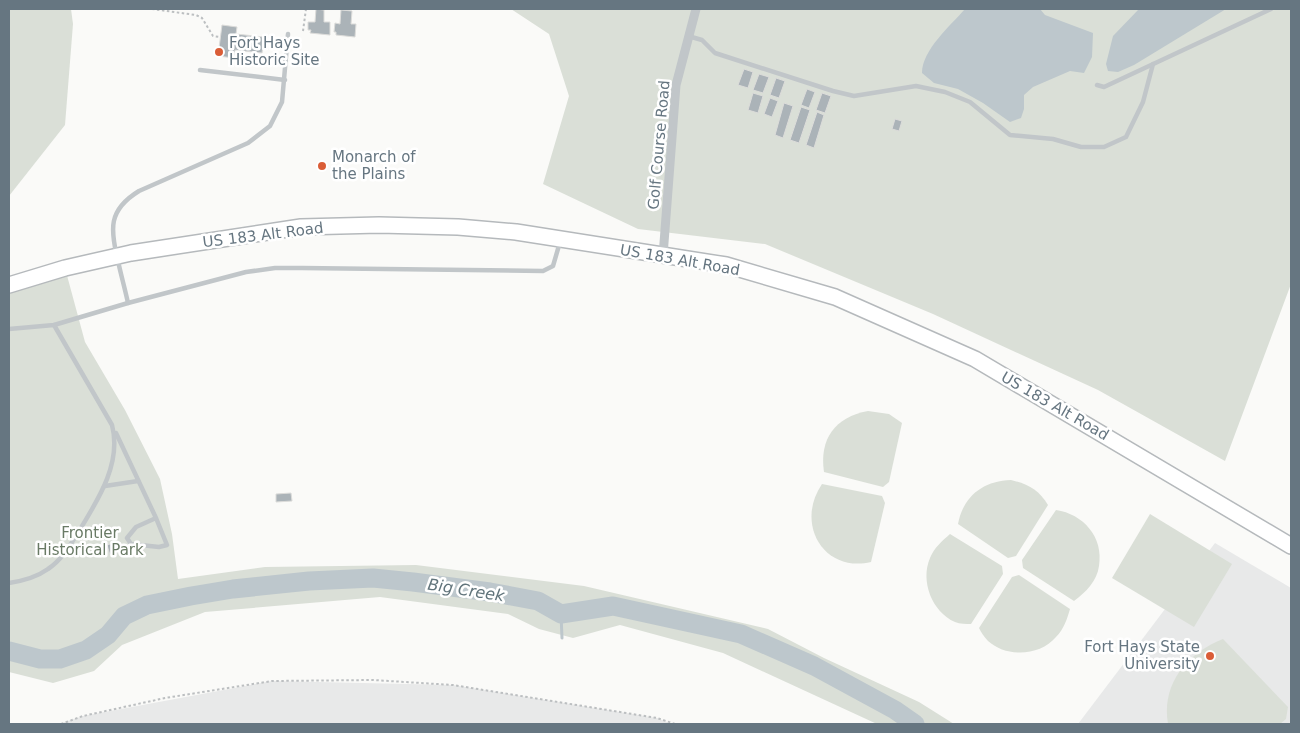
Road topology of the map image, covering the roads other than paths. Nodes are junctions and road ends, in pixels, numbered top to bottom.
1 (696, 9) edge
2 (1271, 9) edge
3 (288, 34) dead end
4 (688, 36) junction
5 (1153, 64) junction
6 (200, 70) dead end
7 (284, 80) junction
8 (1097, 85) dead end
9 (561, 240) junction
10 (116, 256) junction
11 (663, 256) junction
12 (9, 285) edge
13 (128, 303) junction
14 (54, 325) junction
15 (9, 328) edge
16 (112, 425) junction
17 (138, 481) junction
18 (105, 486) junction
19 (156, 518) junction
20 (1291, 546) edge
21 (9, 583) edge

1 - 4 street, Golf Course Road
2 - 5 lane
3 - 7 lane
4 - 5 lane
4 - 11 street, Golf Course Road
5 - 8 lane
6 - 7 lane
7 - 10 lane
9 - 10 highway, US 183 Alt Road
9 - 11 highway, US 183 Alt Road
9 - 13 lane
10 - 12 highway, US 183 Alt Road
10 - 13 lane
11 - 20 highway, US 183 Alt Road
13 - 14 lane
14 - 15 lane
14 - 16 lane
16 - 17 lane
16 - 18 lane
17 - 18 lane
17 - 19 lane
18 - 21 lane
19 - 19 lane

